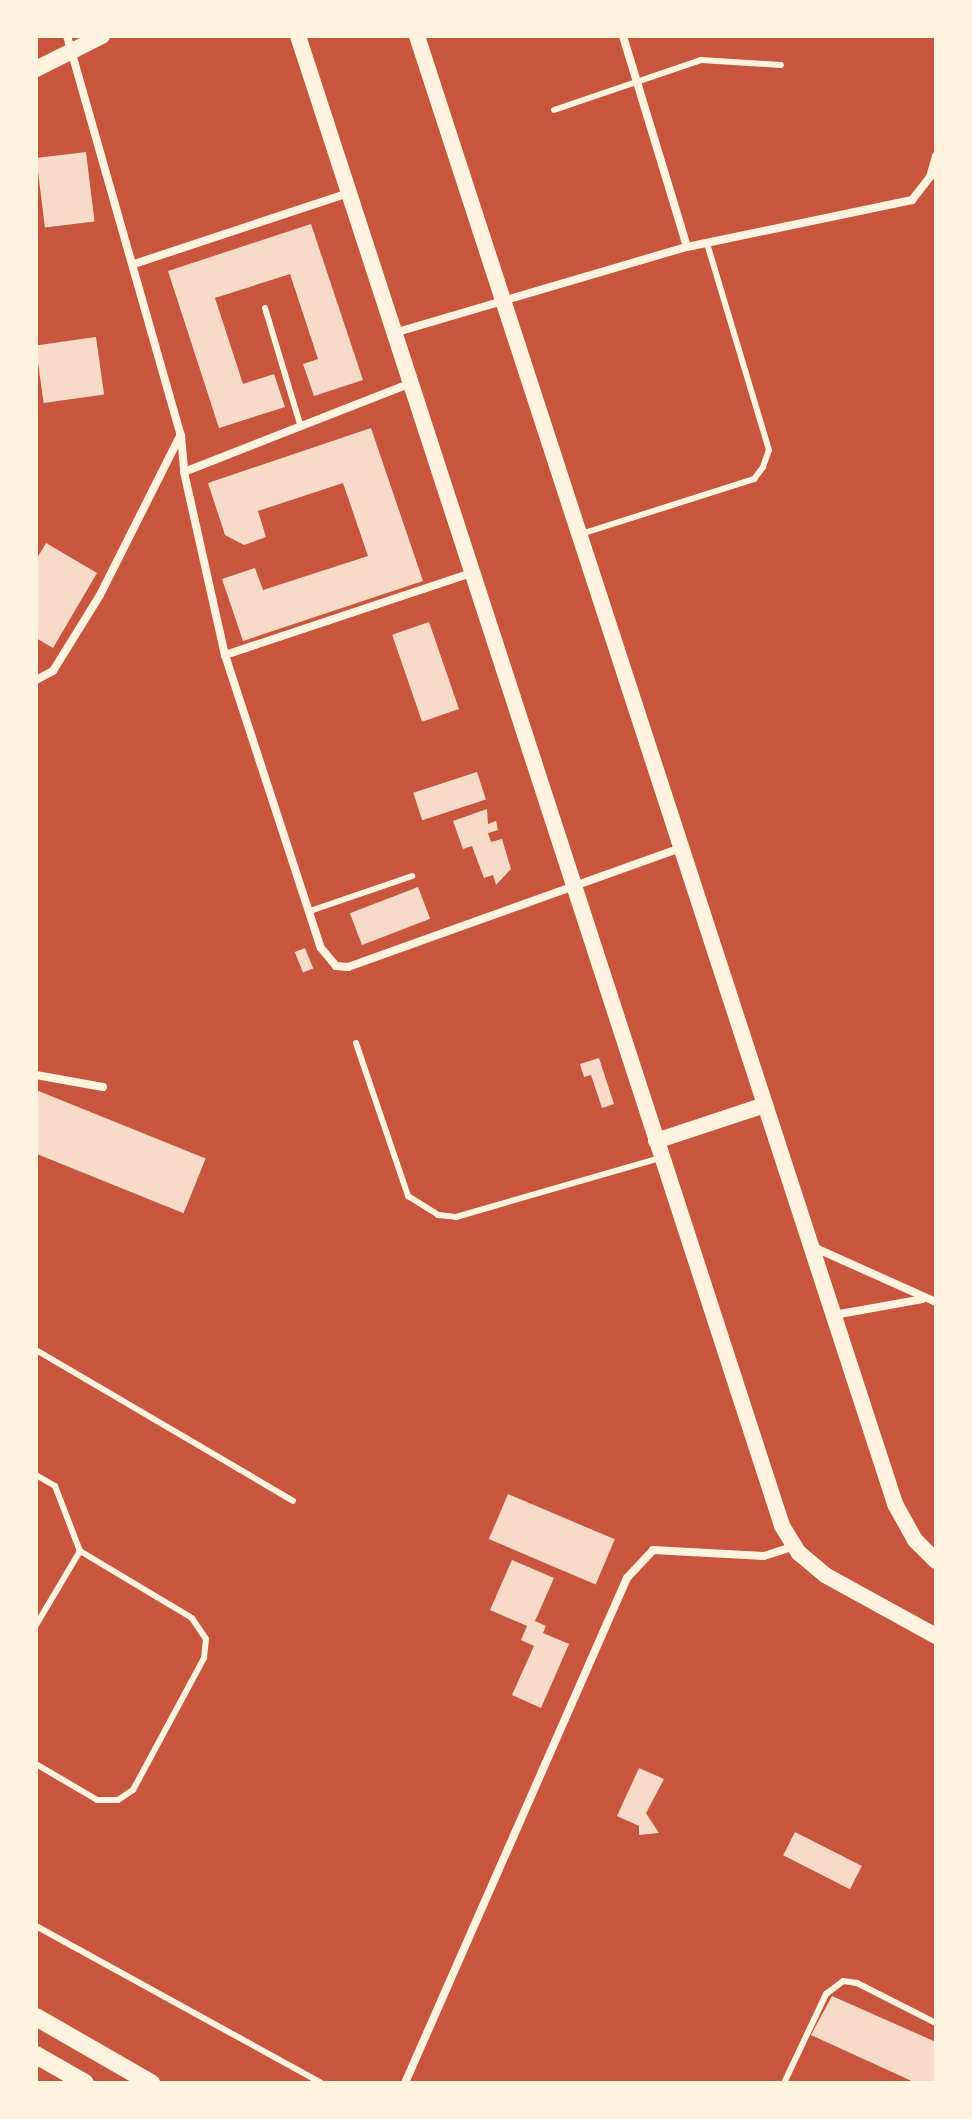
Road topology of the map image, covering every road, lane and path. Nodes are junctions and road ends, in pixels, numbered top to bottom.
1 (102, 36) edge
2 (298, 36) edge
3 (417, 36) edge
4 (623, 36) edge
5 (69, 44) edge
6 (781, 65) dead end
7 (36, 69) edge
8 (636, 81) junction
9 (554, 110) dead end
10 (936, 156) edge
11 (349, 193) junction
12 (707, 243) junction
13 (687, 247) junction
14 (134, 264) junction
15 (505, 299) junction
16 (265, 308) dead end
17 (394, 334) junction
18 (409, 384) junction
19 (300, 424) junction
20 (181, 435) junction
21 (184, 472) junction
22 (581, 534) junction
23 (474, 572) junction
24 (225, 655) junction
25 (36, 680) edge
26 (682, 847) junction
27 (412, 876) dead end
28 (573, 886) junction
29 (310, 911) junction
30 (356, 1043) dead end
31 (36, 1075) edge
32 (103, 1087) dead end
33 (765, 1105) junction
34 (658, 1150) junction
35 (811, 1246) junction
36 (924, 1299) junction
37 (936, 1302) edge
38 (833, 1315) junction
39 (36, 1350) edge
40 (36, 1475) edge
41 (293, 1501) dead end
42 (794, 1546) junction
43 (80, 1551) junction
44 (936, 1561) edge
45 (36, 1625) edge
46 (936, 1636) edge
47 (36, 1764) edge
48 (36, 1926) edge
49 (36, 2017) edge
50 (936, 2023) edge
51 (36, 2055) edge
52 (85, 2083) edge
53 (151, 2083) edge
54 (321, 2083) edge
55 (405, 2083) edge
56 (784, 2083) edge

1 - 5 main road
2 - 11 main road
3 - 15 main road
4 - 8 street
5 - 7 main road
5 - 14 street
6 - 8 lane
8 - 9 lane
8 - 13 street
10 - 12 street
11 - 14 street
11 - 17 main road
12 - 13 street
12 - 22 lane
13 - 15 street
14 - 20 street
15 - 17 street
15 - 22 main road
16 - 19 lane
17 - 18 main road
18 - 19 street
18 - 23 main road
19 - 21 street
20 - 21 street
20 - 25 street
21 - 24 street
22 - 26 main road
23 - 24 street
23 - 28 main road
24 - 29 street
26 - 28 street
26 - 33 main road
27 - 29 lane
28 - 29 street
28 - 34 main road
30 - 34 lane
31 - 32 street
33 - 34 main road
33 - 35 main road
34 - 42 main road
35 - 36 street
35 - 38 main road
36 - 37 street
36 - 38 street
38 - 44 main road
39 - 41 lane
40 - 43 lane
42 - 46 main road
42 - 55 street
43 - 45 lane
43 - 47 lane
48 - 54 lane
49 - 53 highway
50 - 56 lane
51 - 52 highway

